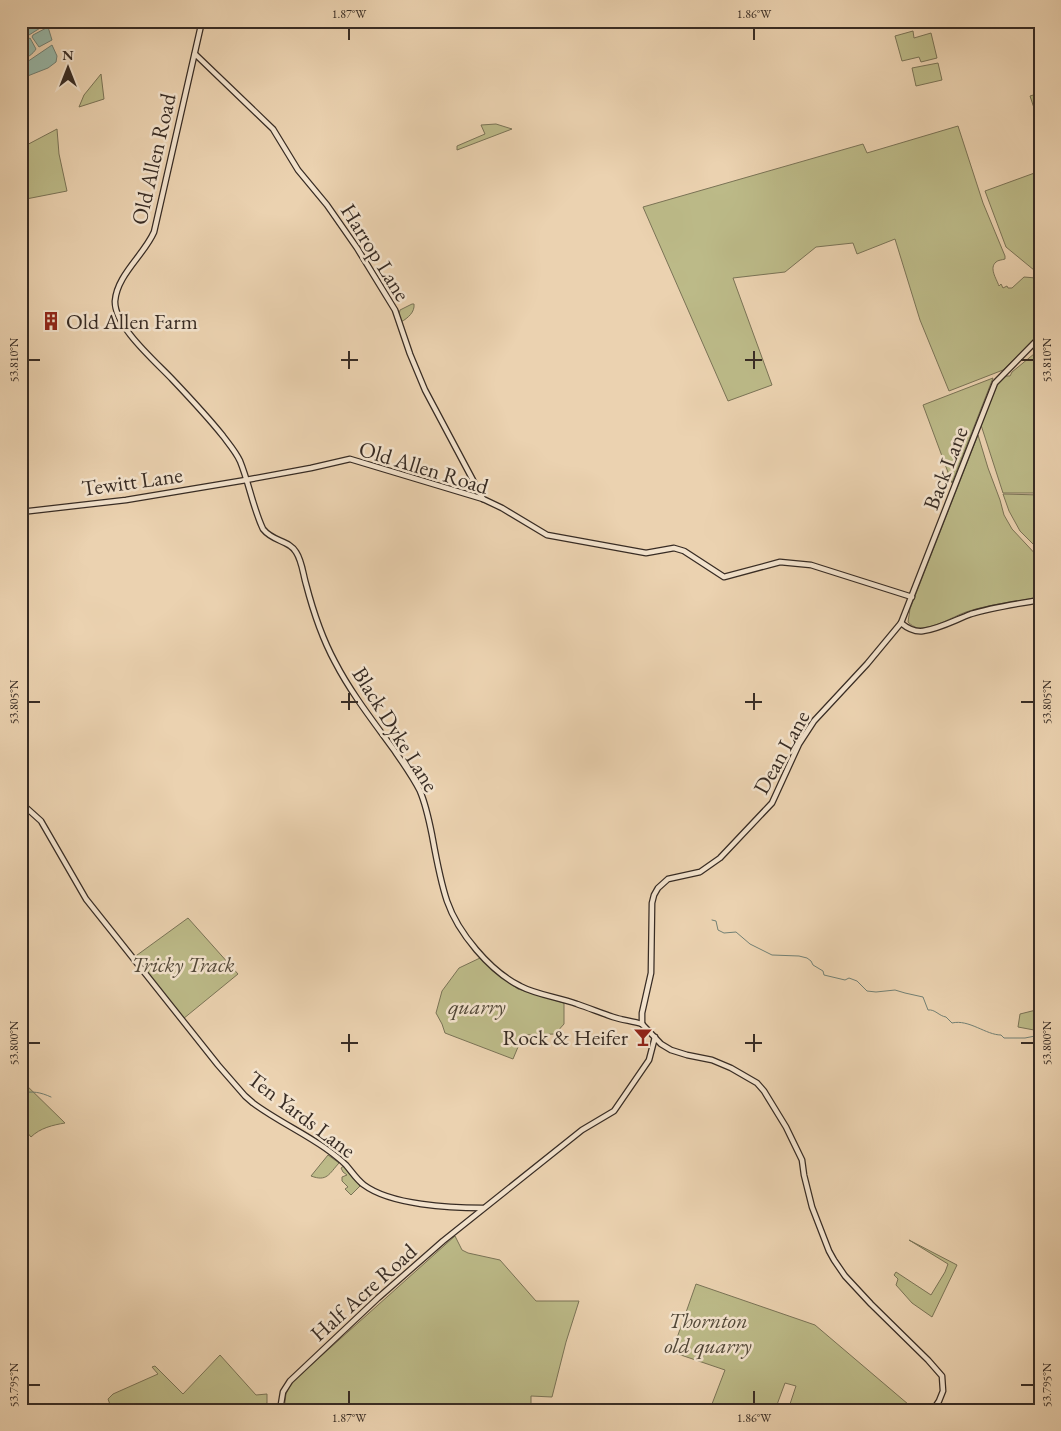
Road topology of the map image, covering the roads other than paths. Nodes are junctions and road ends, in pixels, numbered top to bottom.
1 (202, 21) edge
2 (195, 54) junction
3 (1040, 337) edge
4 (246, 480) junction
5 (483, 500) junction
6 (21, 512) edge
7 (912, 597) junction
8 (1040, 600) edge
9 (901, 623) junction
10 (21, 803) edge
11 (642, 1024) junction
12 (655, 1037) junction
13 (484, 1208) junction
14 (280, 1410) edge
15 (933, 1410) edge

1 - 2 street, Old Allen Road
2 - 4 street, Old Allen Road
2 - 5 street, Harrop Lane
3 - 7 street, Back Lane
4 - 5 street, Old Allen Road
4 - 6 street, Tewitt Lane
4 - 11 street, Black Dyke Lane
5 - 7 street, Old Allen Road
7 - 9 street, Back Lane
8 - 9 street
9 - 11 street, Dean Lane
10 - 13 street, Ten Yards Lane
11 - 12 street
12 - 13 street, Half Acre Road
12 - 15 street
13 - 14 street, Half Acre Road

